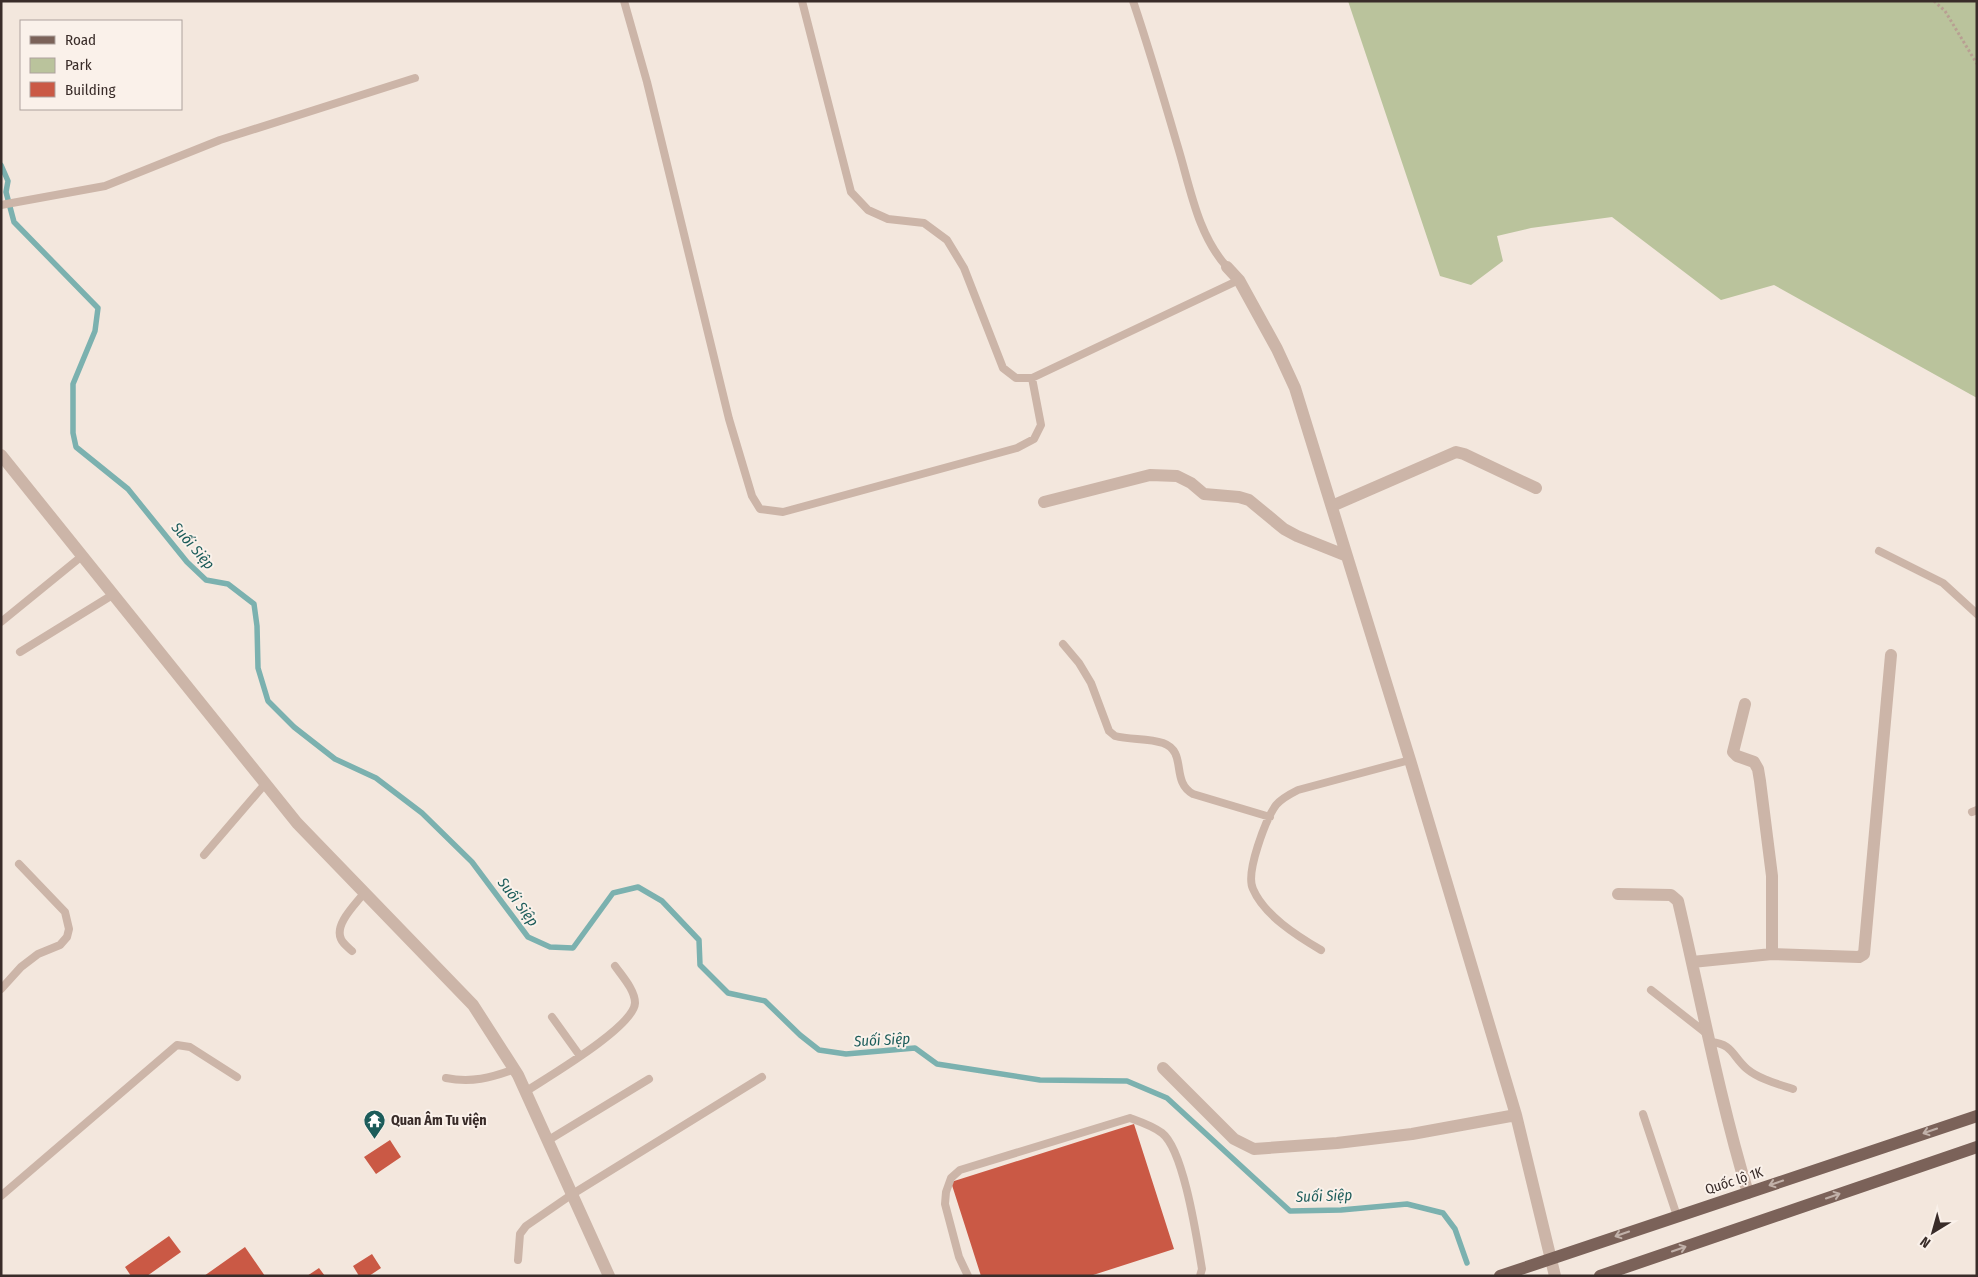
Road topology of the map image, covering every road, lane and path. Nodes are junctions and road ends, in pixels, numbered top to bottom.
1 (624, 1) edge
2 (802, 1) edge
3 (1133, 1) edge
4 (1934, 1) edge
5 (1977, 64) edge
6 (415, 78) dead end
7 (1, 205) edge
8 (1227, 267) joint
9 (1239, 280) junction
10 (1032, 378) junction
11 (1, 455) edge
12 (1536, 488) dead end
13 (1044, 502) dead end
14 (1332, 506) junction
15 (1880, 551) dead end
16 (82, 556) junction
17 (1347, 556) junction
18 (114, 594) junction
19 (1977, 614) edge
20 (1, 622) edge
21 (1063, 644) dead end
22 (20, 652) dead end
23 (1890, 655) dead end
24 (1745, 704) dead end
25 (1410, 760) junction
26 (265, 784) junction
27 (1270, 817) junction
28 (204, 855) dead end
29 (19, 864) dead end
30 (364, 893) junction
31 (1618, 894) dead end
32 (1321, 950) dead end
33 (352, 951) dead end
34 (1772, 954) junction
35 (1692, 962) junction
36 (615, 966) dead end
37 (1, 989) edge
38 (1651, 990) dead end
39 (552, 1017) dead end
40 (1709, 1038) junction
41 (580, 1056) junction
42 (1163, 1068) dead end
43 (515, 1070) junction
44 (237, 1076) dead end
45 (762, 1077) dead end
46 (446, 1078) dead end
47 (649, 1079) dead end
48 (1793, 1089) dead end
49 (525, 1092) junction
50 (1642, 1114) dead end
51 (1516, 1115) junction
52 (1977, 1116) edge
53 (547, 1141) junction
54 (1977, 1147) edge
55 (1748, 1193) junction
56 (571, 1195) junction
57 (1, 1196) edge
58 (1677, 1216) junction
59 (1550, 1258) junction
60 (518, 1260) dead end
61 (609, 1276) edge
62 (968, 1276) edge
63 (1200, 1276) edge
64 (1500, 1276) edge
65 (1555, 1276) edge
66 (1600, 1276) edge

1 - 10 lane
2 - 10 lane
3 - 8 lane
4 - 5 path
6 - 7 lane
8 - 9 street
9 - 10 lane
9 - 14 street
11 - 16 street
12 - 14 street
13 - 17 street
14 - 17 street
15 - 19 lane
16 - 18 street
16 - 20 lane
17 - 25 street
18 - 22 lane
18 - 26 street
21 - 27 lane
23 - 34 street
24 - 34 street
25 - 27 lane
25 - 51 street
26 - 28 lane
26 - 30 street
27 - 32 lane
29 - 37 lane
30 - 33 lane
30 - 43 street
31 - 35 street
34 - 35 street
35 - 40 street
36 - 41 lane
38 - 40 lane
39 - 41 lane
40 - 48 lane
40 - 55 street
41 - 49 lane
42 - 51 street
43 - 46 lane
43 - 49 street
44 - 57 lane
45 - 56 lane
47 - 53 lane
49 - 53 street
50 - 58 lane
51 - 59 street
52 -> 55 main road, Quốc lộ 1K
53 - 56 street
66 -> 54 main road
55 - 58 main road, Quốc lộ 1K
56 - 60 lane
56 - 61 street
58 -> 59 main road, Quốc lộ 1K
59 - 64 main road, Quốc lộ 1K
59 - 65 street
62 - 63 lane

